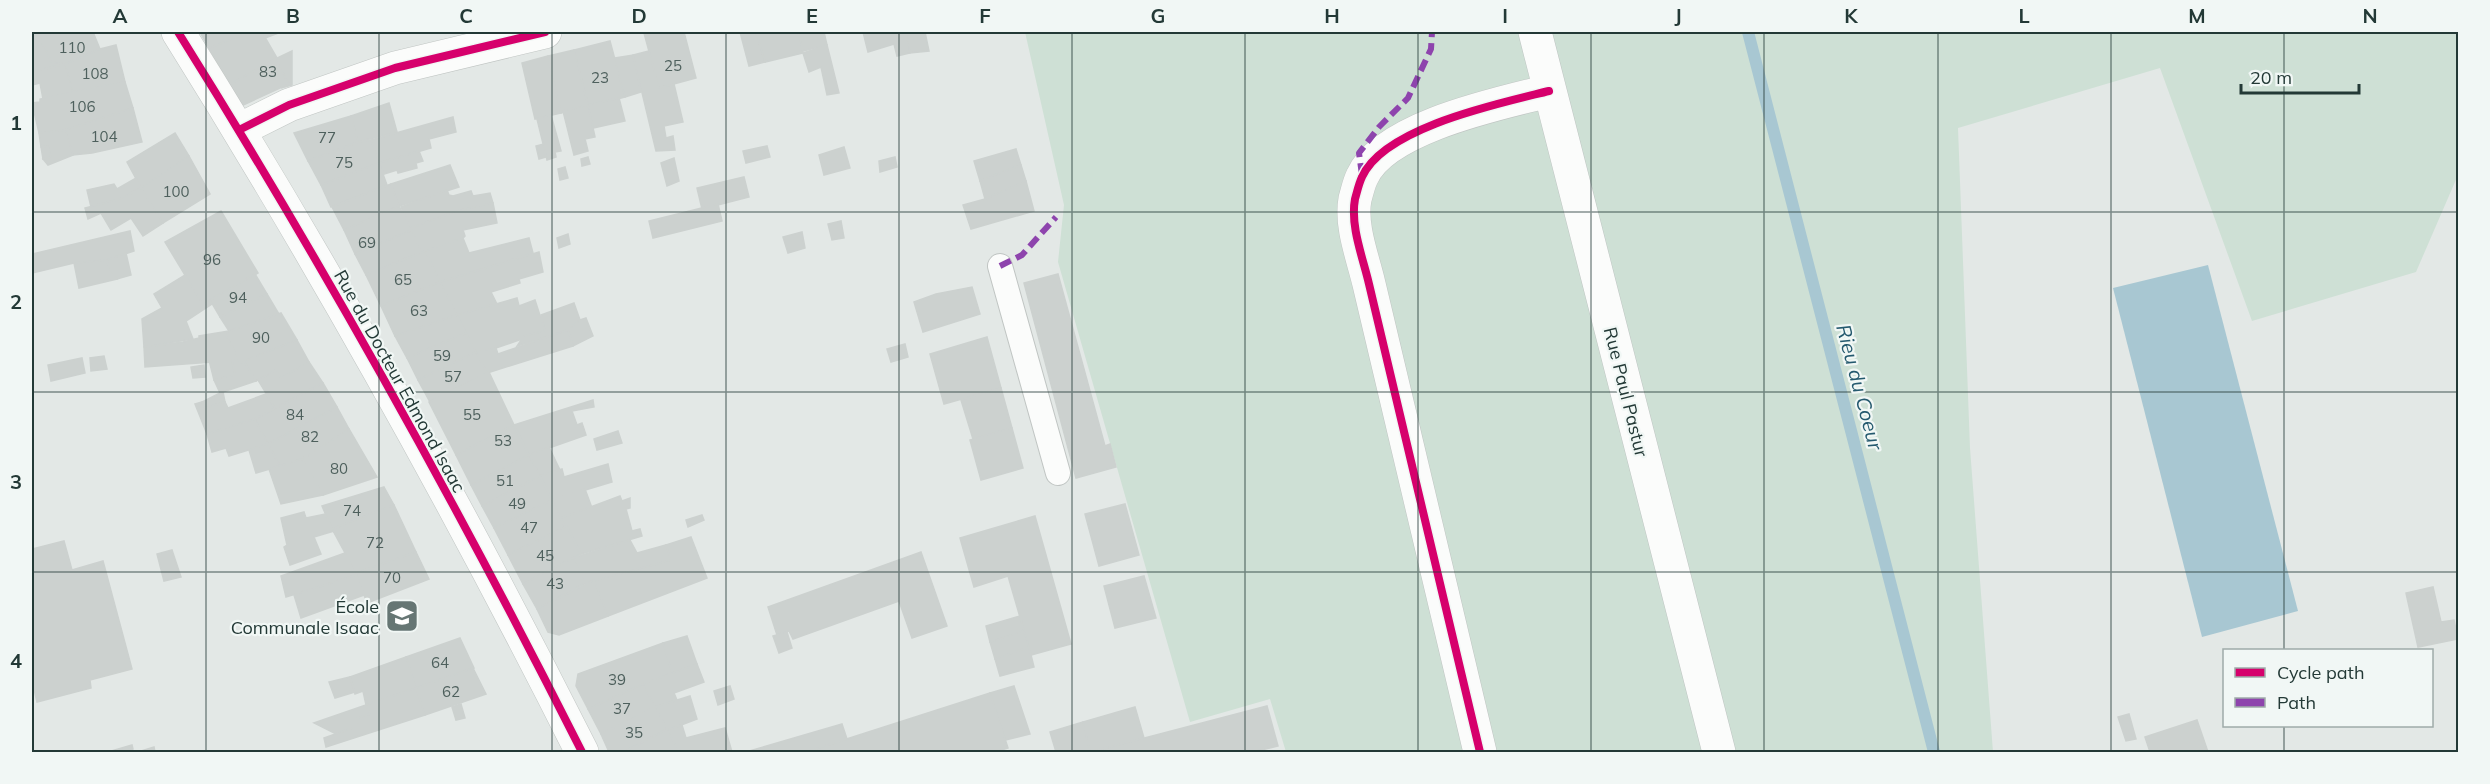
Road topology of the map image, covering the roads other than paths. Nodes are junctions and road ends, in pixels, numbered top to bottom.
1 (177, 32) edge
2 (545, 32) edge
3 (1535, 32) edge
4 (1549, 91) junction
5 (239, 130) junction
6 (1000, 266) dead end
7 (1058, 473) dead end
8 (582, 753) edge
9 (1480, 753) edge
10 (1719, 753) edge

1 - 5 street, Rue du Docteur Edmond Isaac
2 - 5 street
3 - 4 street, Rue Paul Pastur
4 - 9 street
4 - 10 street, Rue Paul Pastur
5 - 8 street, Rue du Docteur Edmond Isaac
6 - 7 lane

